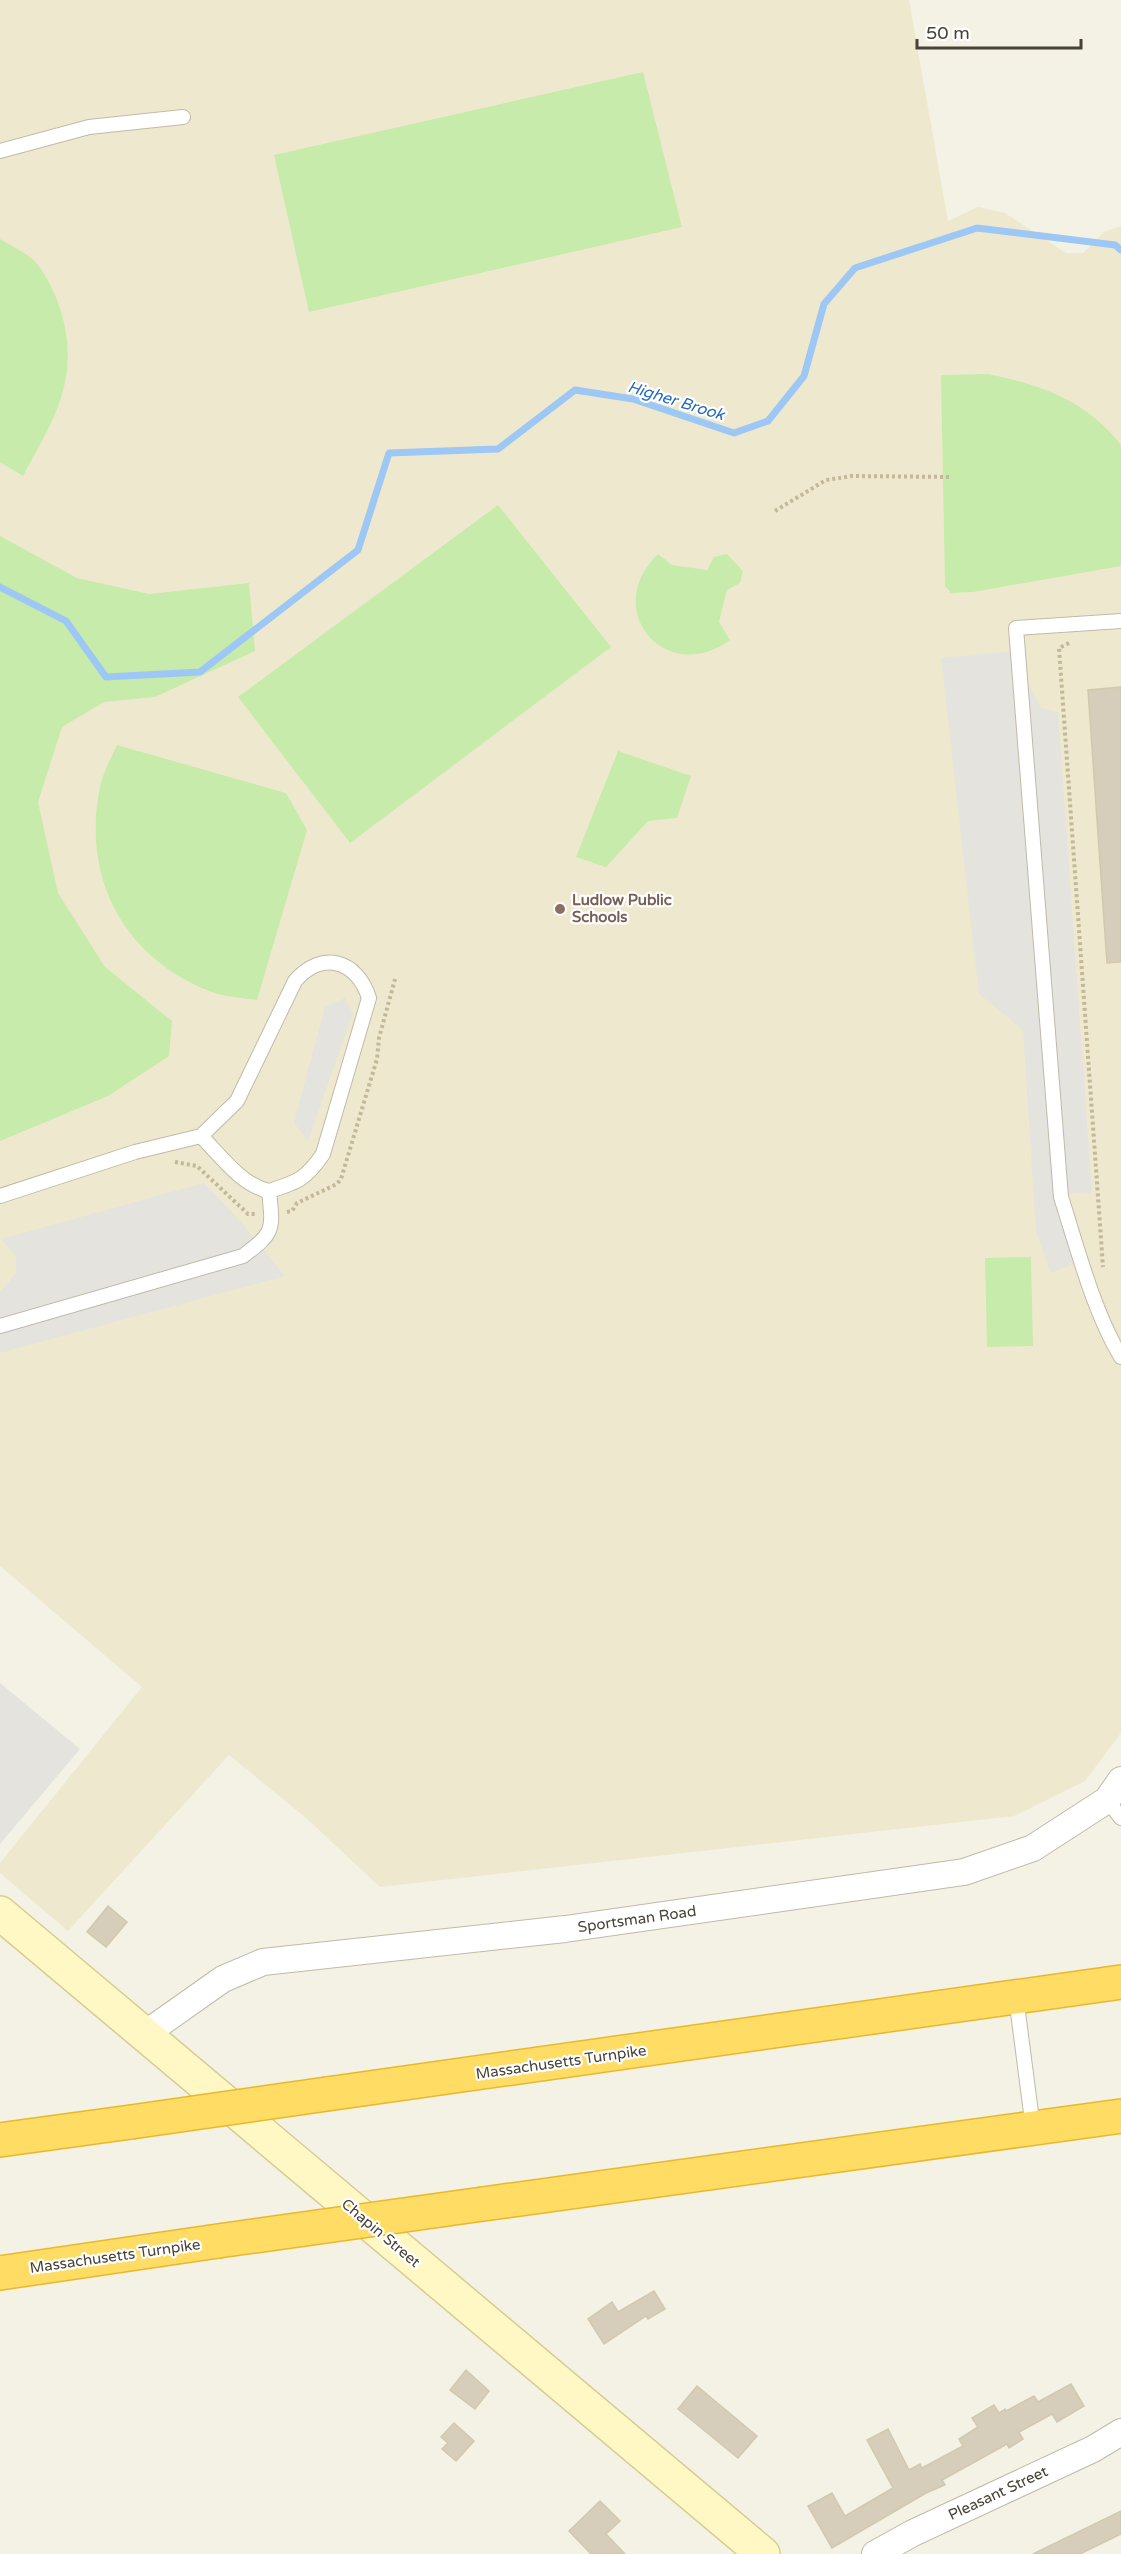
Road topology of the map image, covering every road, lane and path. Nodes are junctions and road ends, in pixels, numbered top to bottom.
1 (183, 117) dead end
2 (0, 151) edge
3 (951, 477) dead end
4 (775, 512) dead end
5 (1121, 621) edge
6 (1074, 640) dead end
7 (394, 979) dead end
8 (201, 1136) junction
9 (165, 1163) dead end
10 (269, 1191) junction
11 (0, 1196) edge
12 (271, 1213) junction
13 (1106, 1277) dead end
14 (0, 1326) edge
15 (1121, 1357) edge
16 (1116, 1799) edge
17 (0, 1913) edge
18 (1121, 1982) edge
19 (1016, 1997) junction
20 (145, 2034) junction
21 (1121, 2116) edge
22 (1033, 2128) junction
23 (0, 2140) edge
24 (0, 2272) edge
25 (1121, 2432) edge
26 (763, 2554) edge
27 (875, 2554) edge

1 - 2 lane
3 - 4 path
5 - 15 lane
6 - 13 path
7 - 12 path
8 - 10 lane
8 - 10 lane
8 - 11 lane
9 - 12 path
10 - 12 lane
12 - 14 lane
16 - 20 street, Sportsman Road
17 - 20 main road, Chapin Street
18 - 19 highway, Massachusetts Turnpike
19 - 22 lane
19 - 23 highway, Massachusetts Turnpike, bridge
20 - 26 main road, Chapin Street
21 - 22 highway, Massachusetts Turnpike
22 - 24 highway, Massachusetts Turnpike, bridge
25 - 27 street, Pleasant Street

